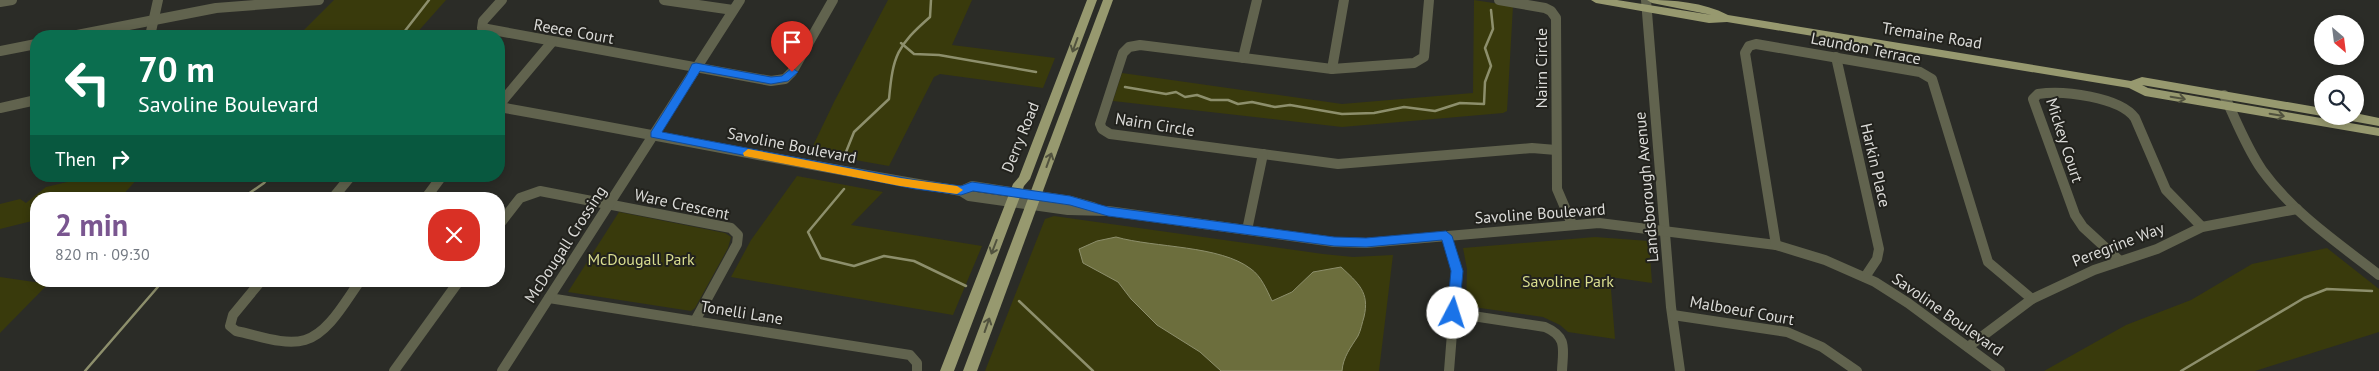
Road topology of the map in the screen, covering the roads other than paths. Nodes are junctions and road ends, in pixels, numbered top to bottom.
1 (12, 0) edge
2 (158, 0) edge
3 (319, 0) edge
4 (502, 0) edge
5 (664, 0) edge
6 (740, 0) edge
7 (834, 0) edge
8 (1092, 0) edge
9 (1108, 0) edge
10 (1256, 0) edge
11 (1344, 0) edge
12 (1429, 0) edge
13 (1500, 0) edge
14 (1596, 0) edge
15 (0, 2) edge
16 (1648, 3) edge
17 (733, 10) junction
18 (154, 19) junction
19 (101, 30) edge
20 (151, 30) edge
21 (492, 30) edge
22 (505, 33) edge
23 (552, 42) junction
24 (30, 45) edge
25 (0, 51) edge
26 (1836, 56) junction
27 (1243, 58) junction
28 (696, 67) junction
29 (1332, 69) junction
30 (2132, 85) junction
31 (2224, 95) junction
32 (505, 99) edge
33 (30, 101) edge
34 (2229, 106) junction
35 (505, 107) edge
36 (0, 108) edge
37 (2314, 111) edge
38 (2364, 119) edge
39 (2379, 122) edge
40 (2379, 132) edge
41 (655, 134) junction
42 (1556, 150) junction
43 (1263, 154) junction
44 (346, 182) edge
45 (338, 192) edge
46 (1014, 197) junction
47 (1033, 200) junction
48 (611, 204) junction
49 (2297, 209) junction
50 (505, 216) edge
51 (1572, 224) junction
52 (2202, 227) junction
53 (1247, 230) junction
54 (1665, 230) junction
55 (1446, 236) junction
56 (1776, 245) junction
57 (2120, 260) junction
58 (2379, 275) edge
59 (1865, 277) junction
60 (256, 287) edge
61 (355, 287) edge
62 (454, 287) edge
63 (549, 298) junction
64 (2032, 299) junction
65 (1453, 313) junction
66 (1673, 315) junction
67 (695, 321) junction
68 (1968, 347) junction
69 (394, 371) edge
70 (502, 371) edge
71 (918, 371) edge
72 (947, 371) edge
73 (970, 371) edge
74 (1449, 371) edge
75 (1562, 371) edge
76 (1680, 371) edge
77 (1856, 371) edge
78 (2000, 371) edge

1 - 15 street
2 - 18 street
3 - 18 street
4 - 21 street, Reece Court
5 - 17 street
6 - 17 street, McDougall Crossing
7 - 28 street, Reece Court
8 -> 46 main road, Derry Road
47 -> 9 main road
10 - 27 street
11 - 29 street
12 - 29 street, Nairn Circle
13 - 42 street, Nairn Circle
14 - 16 main road, Tremaine Road
16 - 30 main road, Tremaine Road
16 - 54 street, Landsborough Avenue
17 - 28 street, McDougall Crossing
18 - 19 street
18 - 20 street
22 - 23 street, Reece Court
23 - 28 street, Reece Court
23 - 32 street
24 - 25 street
26 - 56 street, Laundon Terrace
26 - 59 street, Harkin Place
26 - 64 street, Laundon Terrace
27 - 29 street, Nairn Circle
27 - 43 street, Nairn Circle
28 - 41 street, McDougall Crossing
30 - 31 main road, Tremaine Road
30 -> 34 main road, Tremaine Road
31 - 34 street
31 - 37 main road, Tremaine Road
33 - 36 street
34 -> 40 main road, Tremaine Road
34 - 49 street
35 - 41 street, Savoline Boulevard
38 - 39 main road
41 - 46 street, Savoline Boulevard
41 - 48 street, McDougall Crossing
42 - 43 street, Nairn Circle
42 - 51 street, Nairn Circle
43 - 53 street
44 - 45 street
46 - 47 street, Savoline Boulevard
46 -> 72 main road, Derry Road
47 - 53 street, Savoline Boulevard
73 -> 47 main road
48 - 50 street
48 - 63 street, McDougall Crossing
48 - 67 street, Ware Crescent
49 - 52 street, Peregrine Way
49 - 58 street
51 - 54 street, Savoline Boulevard
51 - 55 street, Savoline Boulevard
52 - 57 street, Peregrine Way
52 - 57 street, Mickey Court
53 - 55 street, Savoline Boulevard
54 - 56 street, Savoline Boulevard
54 - 66 street, Landsborough Avenue
55 - 65 street
56 - 59 street, Savoline Boulevard
57 - 64 street, Peregrine Way
59 - 68 street, Savoline Boulevard
60 - 61 street
62 - 69 street
63 - 67 street, Tonelli Lane
63 - 70 street, McDougall Crossing
64 - 68 street, Peregrine Way
65 - 74 street
65 - 75 street
66 - 76 street, Landsborough Avenue
66 - 77 street, Malboeuf Court
67 - 71 street, Tonelli Lane
68 - 78 street, Savoline Boulevard

